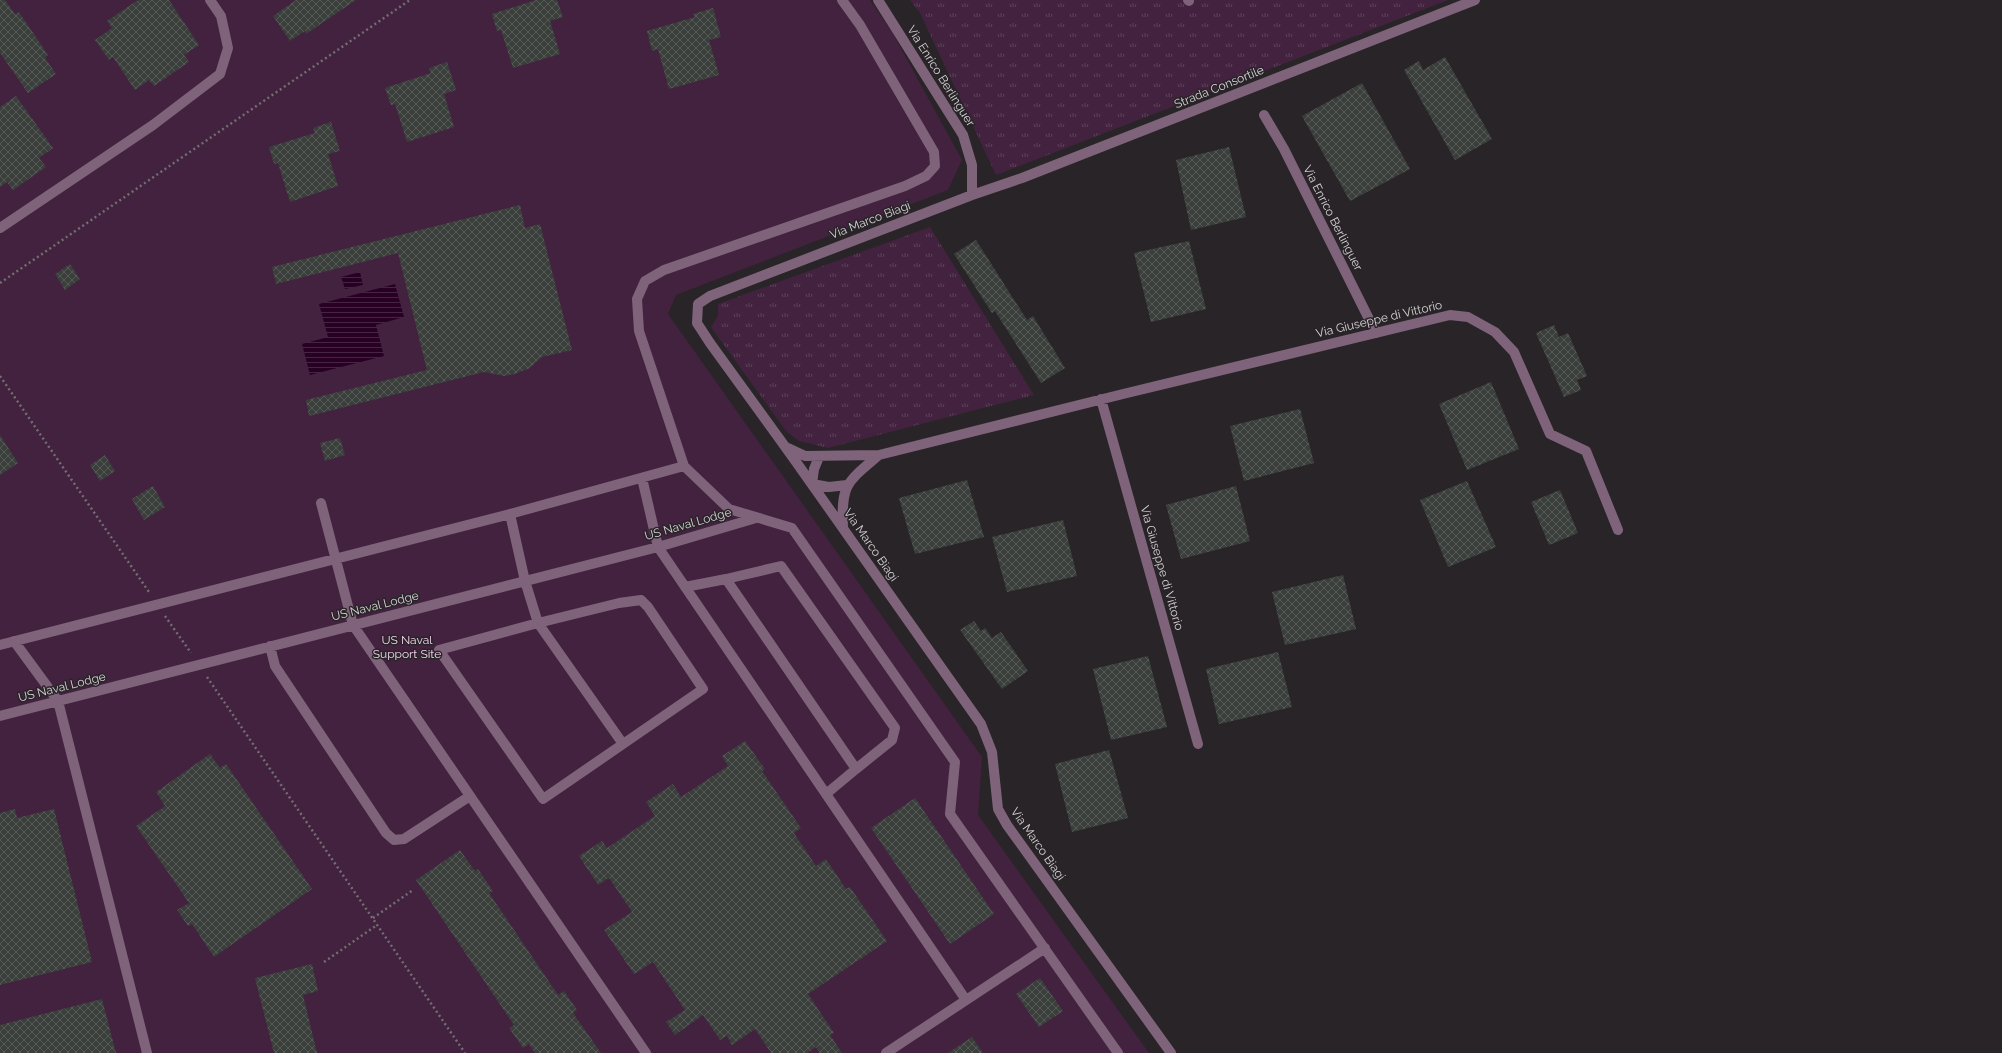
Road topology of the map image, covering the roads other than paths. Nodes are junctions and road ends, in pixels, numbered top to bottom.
1 (210, 0) edge
2 (842, 0) edge
3 (878, 0) edge
4 (1475, 0) edge
5 (1264, 115) dead end
6 (972, 195) junction
7 (0, 228) edge
8 (1376, 333) junction
9 (1101, 399) junction
10 (786, 448) junction
11 (878, 455) junction
12 (819, 457) junction
13 (684, 466) junction
14 (642, 478) junction
15 (812, 484) junction
16 (847, 485) junction
17 (321, 503) dead end
18 (510, 514) junction
19 (756, 518) junction
20 (843, 527) junction
21 (1618, 530) dead end
22 (658, 547) junction
23 (336, 559) junction
24 (726, 579) junction
25 (525, 581) junction
26 (685, 586) junction
27 (538, 623) junction
28 (353, 625) junction
29 (14, 641) junction
30 (0, 645) edge
31 (270, 646) junction
32 (58, 701) junction
33 (0, 716) edge
34 (623, 744) junction
35 (1198, 744) dead end
36 (856, 769) junction
37 (826, 794) junction
38 (470, 796) junction
39 (1045, 948) junction
40 (966, 1000) junction
41 (147, 1053) edge
42 (646, 1053) edge
43 (886, 1053) edge
44 (1118, 1053) edge
45 (1171, 1053) edge

1 - 7 street
2 - 13 street
3 - 6 street, Via Enrico Berlinguer
4 - 6 street, Strada Consortile
5 - 8 street, Via Enrico Berlinguer
6 - 10 street, Via Marco Biagi
8 - 9 street, Via Giuseppe di Vittorio
8 - 21 street, Via Giuseppe di Vittorio
9 - 11 street, Via Giuseppe di Vittorio
9 - 35 street, Via Giuseppe di Vittorio
10 - 12 street, Via Giuseppe di Vittorio
10 - 15 street, Via Marco Biagi
11 - 12 street, Via Giuseppe di Vittorio
11 - 16 street, Via Giuseppe di Vittorio
12 - 15 street
13 - 14 street
13 - 19 street
14 - 18 street
14 - 22 street
15 - 16 street
15 - 20 street, Via Marco Biagi
16 - 20 street
17 - 23 street
18 - 23 street
18 - 25 street
19 - 22 street, US Naval Lodge
19 - 39 street
20 - 45 street, Via Marco Biagi
22 - 25 street, US Naval Lodge
22 - 26 street
23 - 28 street
23 - 29 street
24 - 26 street
24 - 36 street
24 - 36 street
25 - 27 street
25 - 28 street, US Naval Lodge
26 - 37 street
27 - 34 street
27 - 34 street
27 - 34 street
28 - 31 street, US Naval Lodge
28 - 38 street
29 - 30 street
29 - 32 street
31 - 32 street, US Naval Lodge
31 - 38 street
32 - 33 street, US Naval Lodge
32 - 41 street
36 - 37 street
37 - 40 street
38 - 42 street
39 - 40 street
39 - 44 street
40 - 43 street

